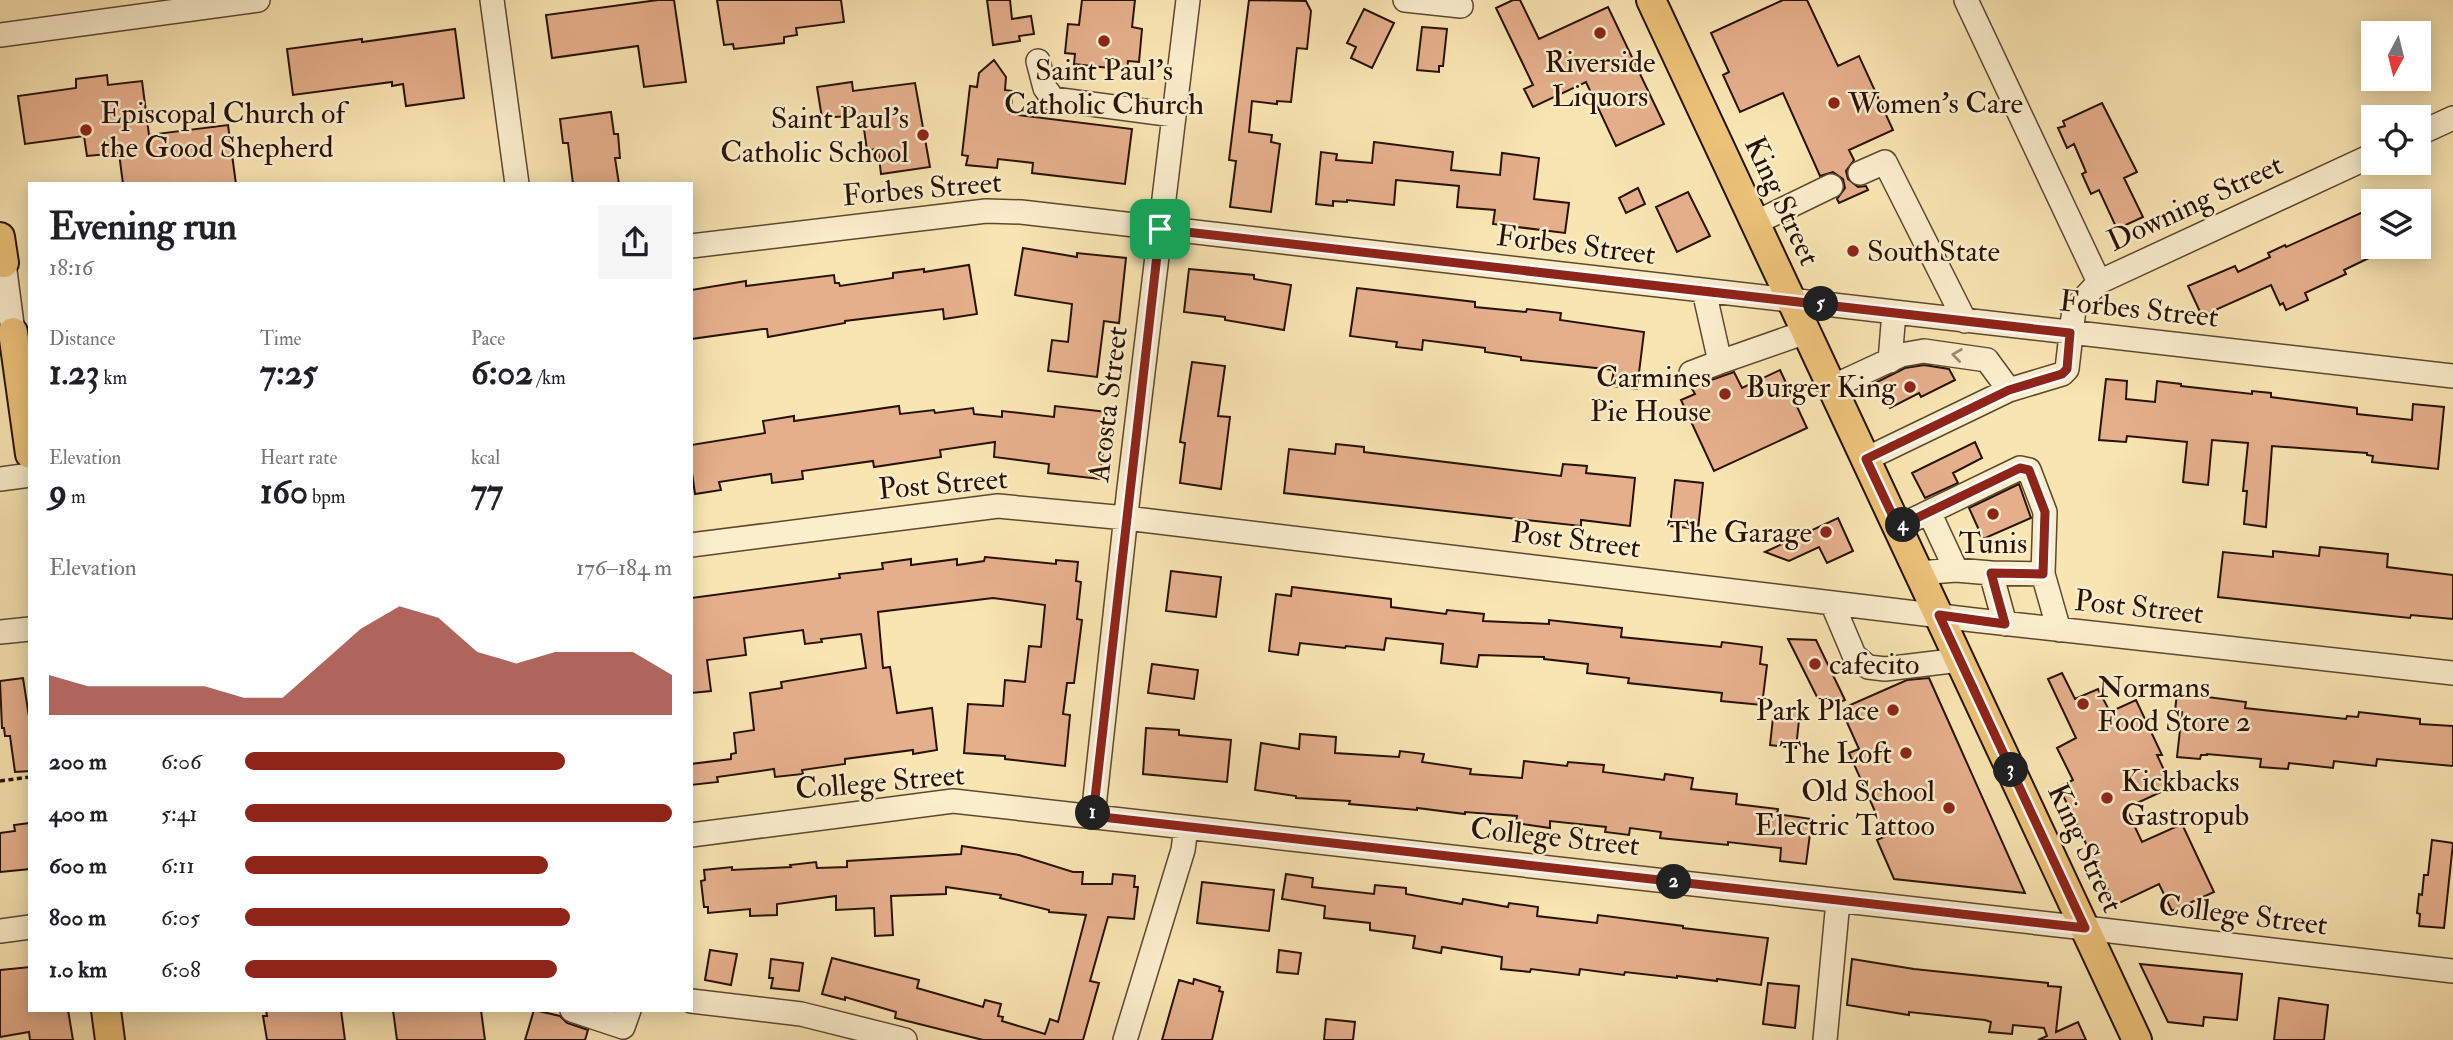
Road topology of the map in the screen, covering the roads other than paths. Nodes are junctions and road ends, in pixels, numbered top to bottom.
1 (258, 0) edge
2 (492, 0) edge
3 (1188, 0) edge
4 (1405, 0) edge
5 (1651, 0) edge
6 (1966, 0) edge
7 (1461, 6) dead end
8 (0, 35) edge
9 (1038, 61) dead end
10 (1174, 116) junction
11 (2453, 118) edge
12 (2431, 128) edge
13 (2361, 161) edge
14 (1860, 173) dead end
15 (517, 182) edge
16 (1831, 186) dead end
17 (1755, 223) junction
18 (1160, 229) junction
19 (693, 246) edge
20 (2, 251) edge
21 (2099, 282) junction
22 (1704, 291) junction
23 (1792, 300) junction
24 (1894, 312) junction
25 (1965, 321) junction
26 (14, 332) edge
27 (1806, 332) junction
28 (2070, 333) junction
29 (1890, 361) junction
30 (1720, 362) junction
31 (1691, 373) dead end
32 (2453, 376) edge
33 (1832, 387) junction
34 (2009, 390) junction
35 (28, 439) edge
36 (1866, 459) junction
37 (28, 475) edge
38 (0, 479) edge
39 (1929, 512) junction
40 (1126, 518) junction
41 (1898, 527) junction
42 (693, 545) edge
43 (1956, 570) junction
44 (1919, 573) junction
45 (1991, 573) junction
46 (2043, 574) junction
47 (1832, 603) junction
48 (1939, 615) junction
49 (2005, 624) junction
50 (28, 629) edge
51 (2059, 629) junction
52 (0, 632) edge
53 (1960, 660) junction
54 (2453, 673) edge
55 (1093, 816) junction
56 (1186, 828) junction
57 (693, 835) edge
58 (1838, 901) junction
59 (28, 927) edge
60 (2085, 928) junction
61 (0, 931) edge
62 (2453, 971) edge
63 (693, 1001) edge
64 (106, 1012) edge
65 (578, 1012) edge
66 (628, 1012) edge
67 (110, 1040) edge
68 (905, 1040) edge
69 (1125, 1040) edge
70 (1825, 1040) edge
71 (2137, 1040) edge

1 - 8 street
2 - 15 street
3 - 10 street, Acosta Street
4 - 7 street
5 - 17 main road, King Street
6 - 21 street
9 - 10 street
10 - 18 street, Acosta Street
11 - 12 street
13 - 21 street, Downing Street
14 - 25 street
16 - 17 street
17 - 23 main road, King Street
18 - 19 street, Forbes Street
18 - 22 street, Forbes Street
18 - 40 street, Acosta Street
20 - 26 street
21 - 28 street, Downing Street
22 - 23 street, Forbes Street
22 - 30 street
23 - 24 street, Forbes Street
23 - 27 main road, King Street
24 - 25 street, Forbes Street
24 - 29 street
25 - 28 street, Forbes Street
26 - 35 main road
27 - 30 street
27 - 33 main road, King Street
28 - 32 street, Forbes Street
28 - 34 street, Downing Street
29 - 33 street
34 -> 29 street
30 - 31 street
33 - 36 main road, King Street
34 - 36 street
36 - 41 main road, King Street
37 - 38 street
39 - 41 street
39 - 43 street
39 - 46 street
40 - 42 street, Post Street
40 - 47 street, Post Street
40 - 55 street, Acosta Street
41 - 44 main road, King Street
43 - 44 street
43 - 45 street
44 - 48 main road, King Street
45 - 46 street
45 - 49 street
46 - 51 street
47 - 48 street, Post Street
47 - 53 street
48 - 49 street, Post Street
48 - 53 main road, King Street
49 - 51 street, Post Street
50 - 52 street
51 - 54 street, Post Street
53 - 60 main road, King Street
55 - 56 street, College Street
55 - 57 street, College Street
56 - 58 street, College Street
56 - 69 street
58 - 60 street, College Street
58 - 70 street
59 - 61 street
60 - 62 street, College Street
60 - 71 main road, King Street
63 - 68 street
64 - 67 main road
65 - 66 street

